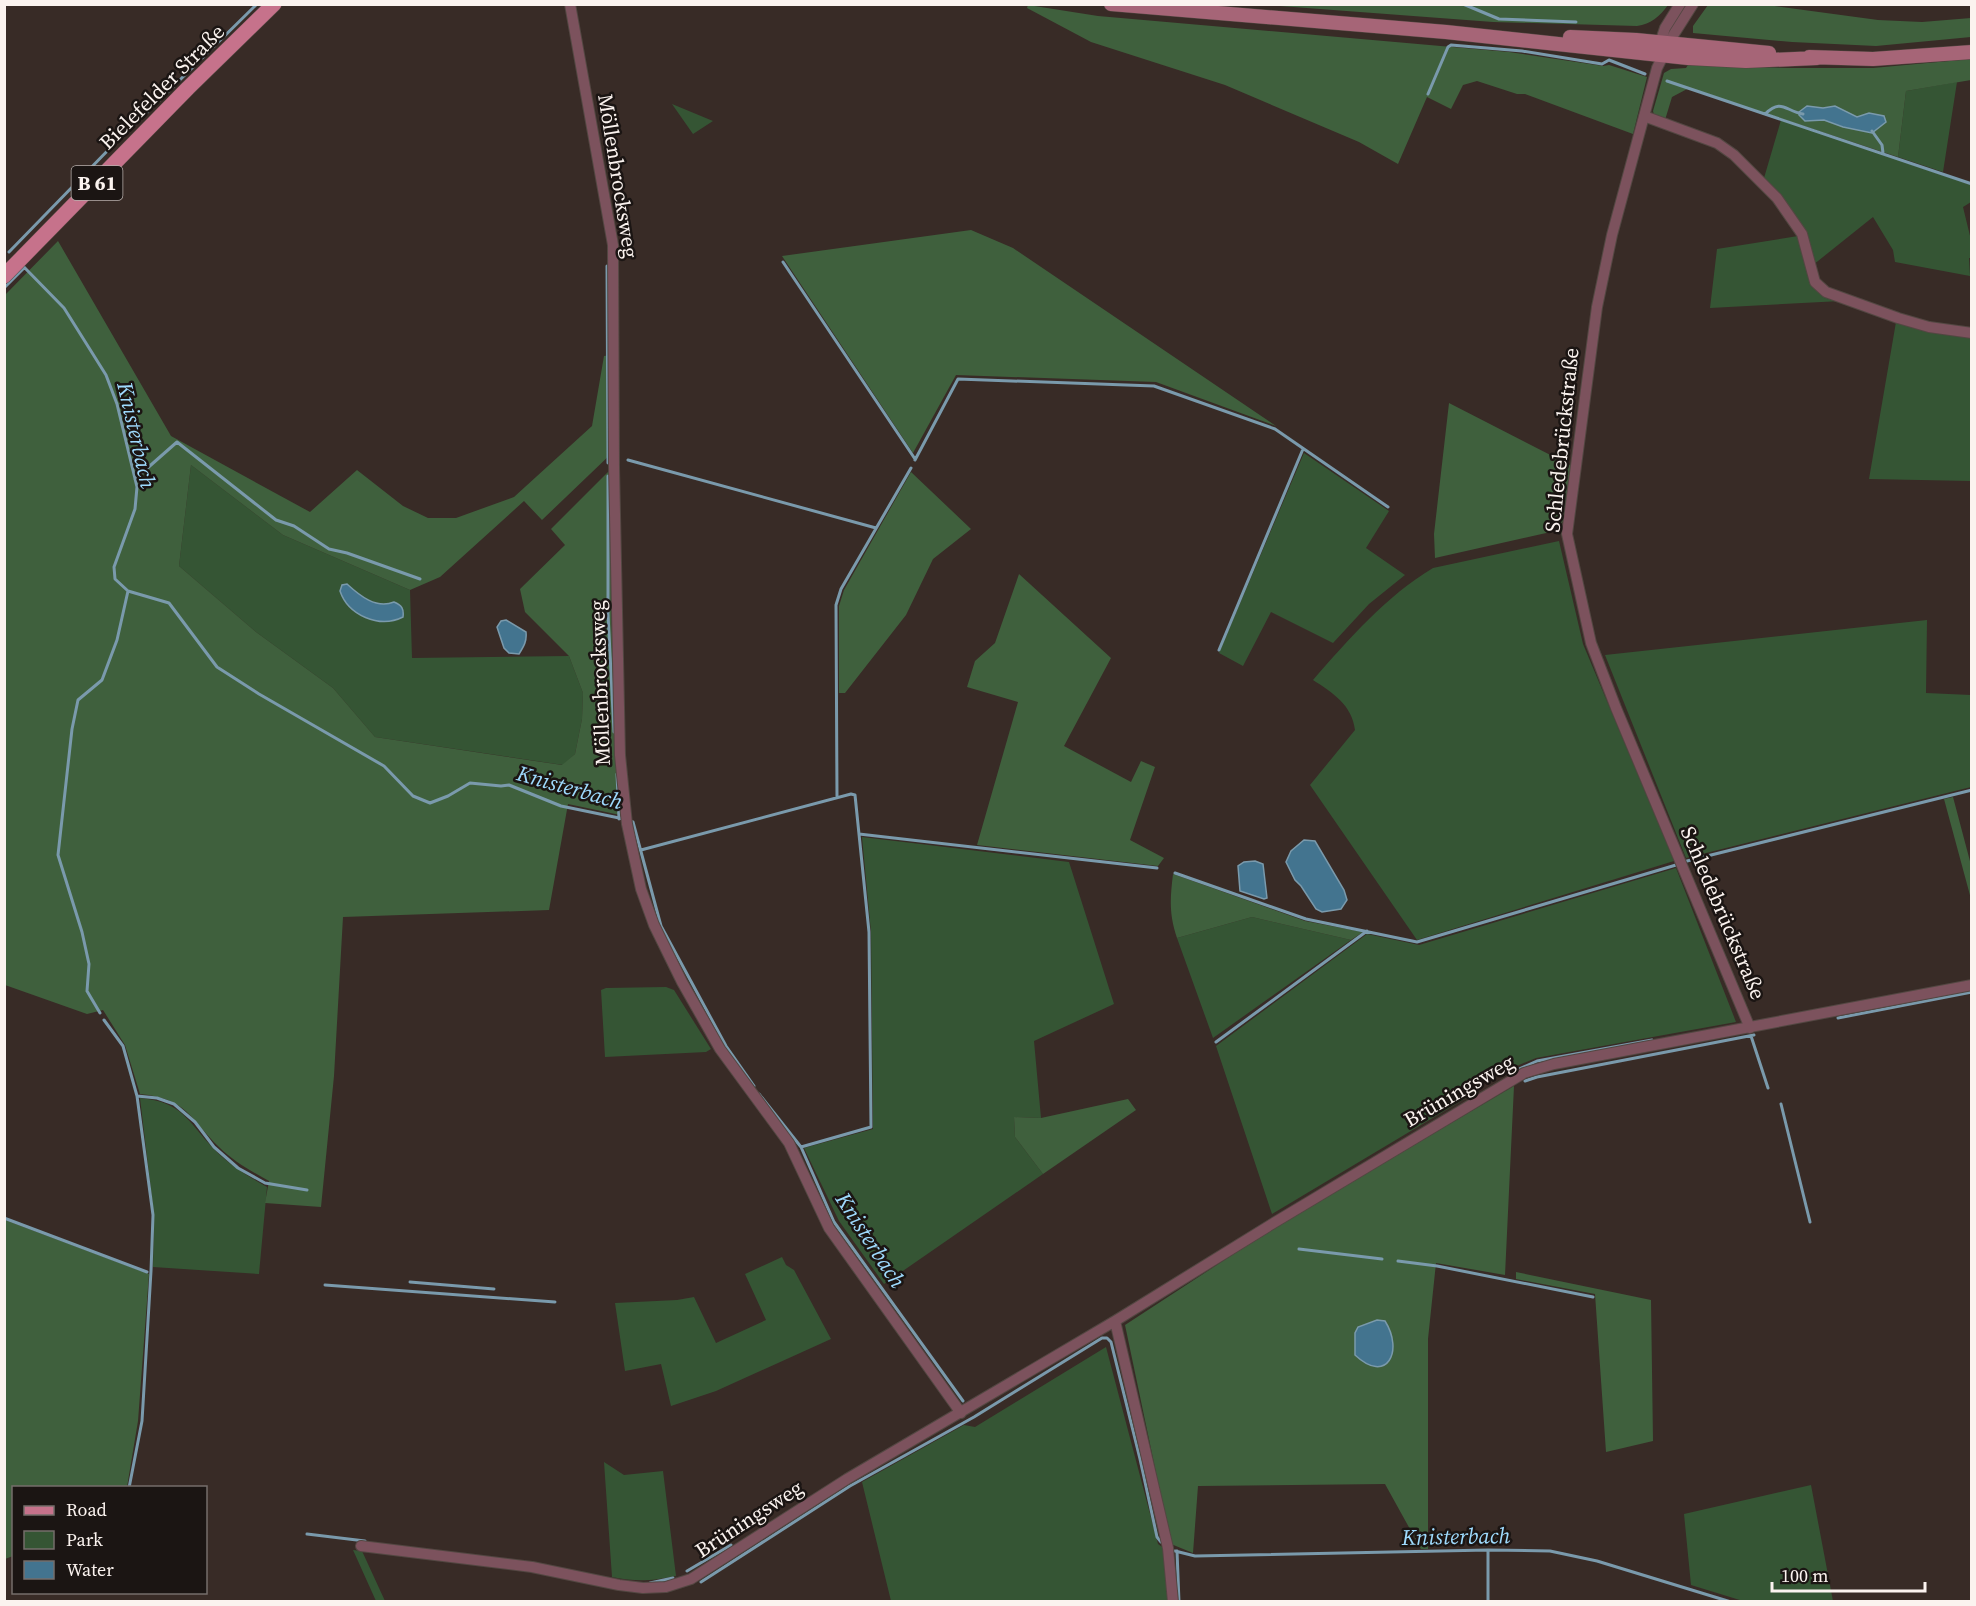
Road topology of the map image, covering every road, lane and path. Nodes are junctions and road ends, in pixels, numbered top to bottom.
1 (274, 4) edge
2 (570, 4) edge
3 (1110, 4) edge
4 (1680, 4) edge
5 (1693, 4) edge
6 (1661, 52) junction
7 (1971, 52) edge
8 (1644, 116) junction
9 (4, 276) edge
10 (1971, 333) edge
11 (1971, 985) edge
12 (1750, 1028) junction
13 (1115, 1322) junction
14 (961, 1413) junction
15 (361, 1546) dead end
16 (1173, 1602) edge

1 - 9 main road, Bielefelder Straße / B 61
2 - 14 street, Möllenbrocksweg
3 - 6 main road
4 - 6 street, Schledebrückstraße
5 - 6 street, Schledebrückstraße
6 - 7 main road
6 - 8 street, Schledebrückstraße
8 - 10 street
8 - 12 street, Schledebrückstraße
11 - 12 street, Brüningsweg
12 - 13 street, Brüningsweg
13 - 14 street, Brüningsweg
13 - 16 street
14 - 15 street, Brüningsweg

